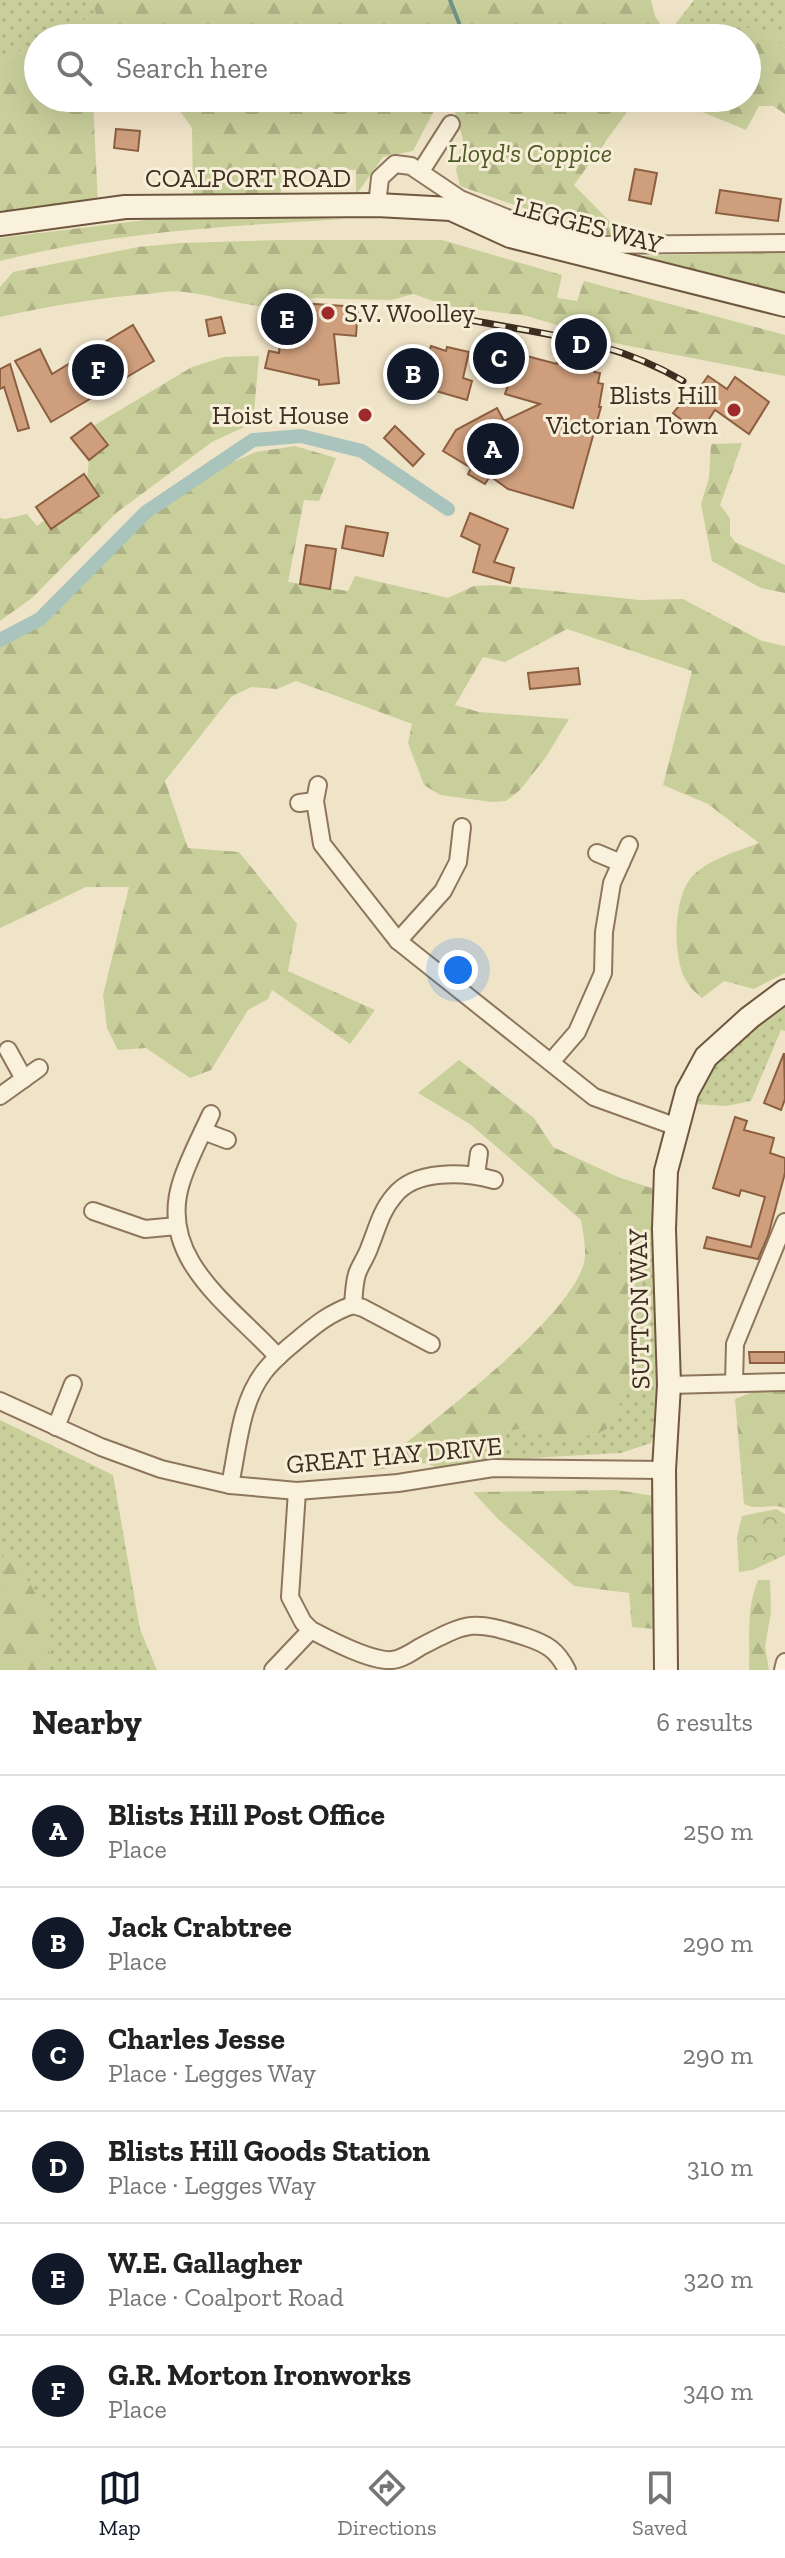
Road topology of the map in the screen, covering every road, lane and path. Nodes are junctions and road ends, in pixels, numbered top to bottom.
1 (451, 124) dead end
2 (421, 171) junction
3 (377, 205) junction
4 (0, 224) edge
5 (785, 243) edge
6 (785, 305) edge
7 (311, 796) dead end
8 (462, 827) dead end
9 (629, 845) dead end
10 (597, 853) dead end
11 (621, 863) junction
12 (398, 941) junction
13 (785, 991) edge
14 (8, 1050) dead end
15 (551, 1062) junction
16 (39, 1068) dead end
17 (24, 1079) junction
18 (0, 1096) edge
19 (211, 1114) dead end
20 (677, 1127) junction
21 (203, 1131) junction
22 (227, 1140) dead end
23 (479, 1153) dead end
24 (476, 1175) junction
25 (494, 1180) dead end
26 (93, 1211) dead end
27 (785, 1222) edge
28 (177, 1226) junction
29 (353, 1305) junction
30 (427, 1321) dead end
31 (278, 1357) junction
32 (734, 1382) junction
33 (785, 1382) edge
34 (73, 1384) dead end
35 (669, 1385) junction
36 (0, 1401) edge
37 (56, 1427) junction
38 (664, 1470) junction
39 (230, 1485) junction
40 (297, 1491) junction
41 (311, 1630) junction
42 (785, 1662) edge
43 (397, 1665) edge
44 (273, 1670) edge
45 (567, 1670) edge
46 (666, 1670) edge
47 (783, 1670) edge

1 - 2 street
2 - 3 street, COALPORT ROAD
2 - 5 street
3 - 4 street, COALPORT ROAD
3 - 6 street, LEGGES WAY
7 - 12 street
8 - 12 street
9 - 11 street
10 - 11 street
11 - 15 street
12 - 15 street
13 - 20 street, SUTTON WAY
14 - 17 street
15 - 20 street
16 - 17 street
17 - 18 street
19 - 21 street
20 - 35 street, SUTTON WAY
21 - 22 street
21 - 28 street
23 - 24 street
24 - 25 street
24 - 29 street
26 - 28 street
27 - 32 street
28 - 31 street
29 - 30 street
29 - 31 street
31 - 39 street
32 - 33 street
32 - 35 street
34 - 37 street
35 - 38 street, SUTTON WAY
36 - 37 street, GREAT HAY DRIVE
37 - 39 street, GREAT HAY DRIVE
38 - 40 street, GREAT HAY DRIVE
38 - 46 street, SUTTON WAY
39 - 40 street, GREAT HAY DRIVE
40 - 41 street
41 - 43 street
41 - 44 street
42 - 47 street
43 - 45 street

